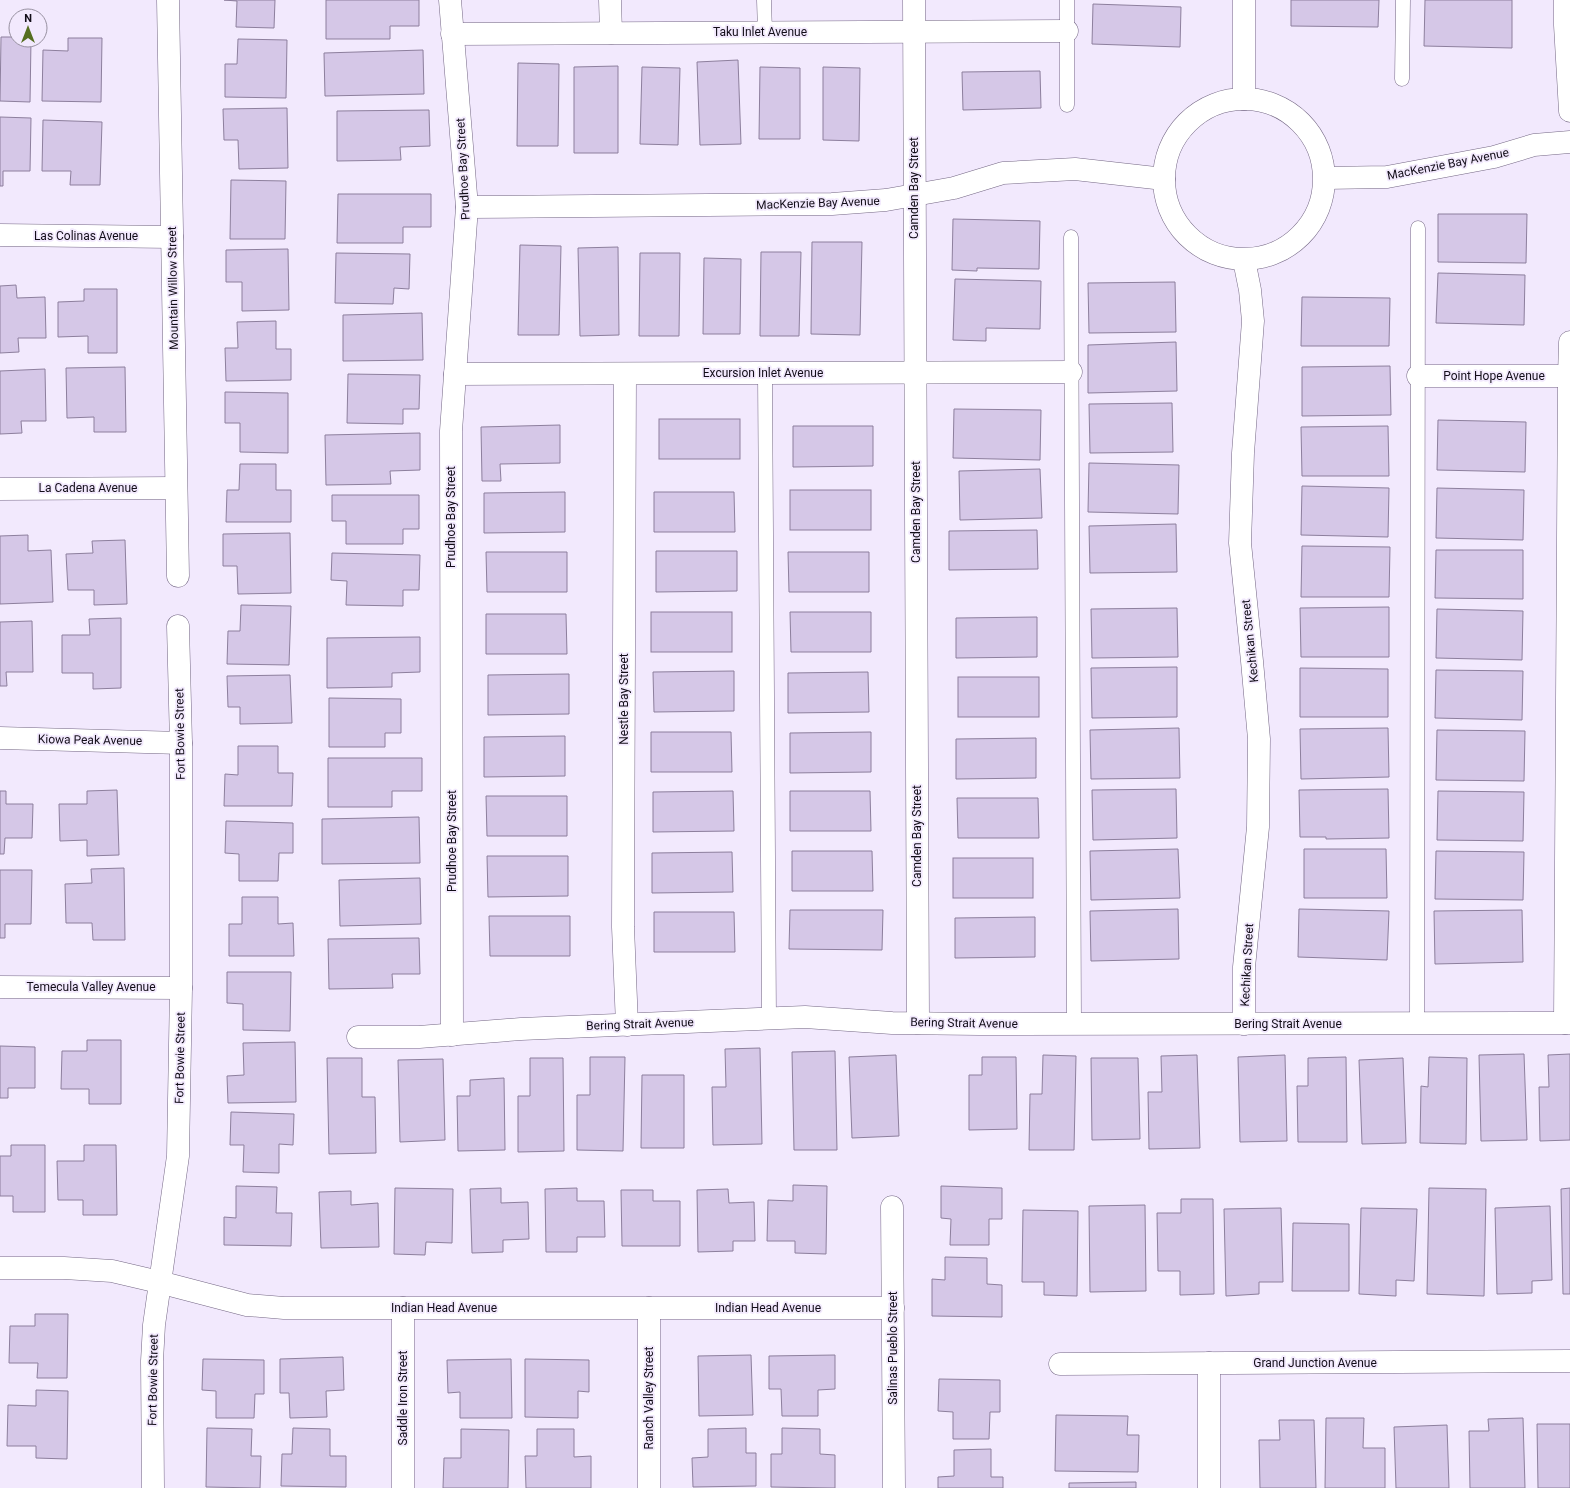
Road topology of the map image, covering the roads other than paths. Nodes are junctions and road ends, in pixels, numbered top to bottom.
1 (168, 0) edge
2 (450, 0) edge
3 (610, 0) edge
4 (764, 0) edge
5 (914, 0) edge
6 (1067, 0) edge
7 (1244, 0) edge
8 (1403, 0) edge
9 (1565, 0) edge
10 (1067, 31) junction
11 (765, 32) junction
12 (914, 32) junction
13 (610, 33) junction
14 (452, 34) junction
15 (1402, 79) dead end
16 (1244, 99) junction
17 (1068, 105) dead end
18 (1570, 111) edge
19 (1570, 142) edge
20 (1325, 178) junction
21 (1164, 179) junction
22 (914, 195) junction
23 (467, 207) junction
24 (1418, 228) dead end
25 (0, 235) edge
26 (172, 237) junction
27 (1071, 237) dead end
28 (1244, 260) junction
29 (1570, 342) edge
30 (1072, 372) junction
31 (765, 373) junction
32 (915, 373) junction
33 (455, 374) junction
34 (625, 374) junction
35 (1418, 376) junction
36 (1569, 376) edge
37 (176, 488) junction
38 (0, 489) edge
39 (178, 576) dead end
40 (178, 626) dead end
41 (0, 738) edge
42 (181, 742) junction
43 (0, 987) edge
44 (181, 988) junction
45 (769, 1019) junction
46 (918, 1023) junction
47 (1567, 1023) edge
48 (1074, 1024) junction
49 (1244, 1024) junction
50 (1417, 1024) junction
51 (627, 1025) junction
52 (452, 1035) junction
53 (358, 1037) dead end
54 (892, 1207) dead end
55 (0, 1268) edge
56 (159, 1282) junction
57 (402, 1308) junction
58 (649, 1308) junction
59 (893, 1308) junction
60 (1570, 1361) edge
61 (1060, 1364) dead end
62 (1209, 1364) junction
63 (153, 1488) edge
64 (403, 1488) edge
65 (649, 1488) edge
66 (894, 1488) edge
67 (1209, 1488) edge

1 - 26 street, Mountain Willow Street
2 - 14 street, Prudhoe Bay Street
3 - 13 street
4 - 11 lane
5 - 12 street, Camden Bay Street
6 - 10 lane
7 - 16 street
8 - 15 lane
9 - 18 street
10 - 12 street, Taku Inlet Avenue
10 - 17 lane
11 - 12 street, Taku Inlet Avenue
11 - 13 street, Taku Inlet Avenue
12 - 22 street, Camden Bay Street
13 - 14 street, Taku Inlet Avenue
14 - 23 street, Prudhoe Bay Street
16 - 20 street
16 - 21 street
19 - 20 street, MacKenzie Bay Avenue
20 - 28 street
21 - 22 street, MacKenzie Bay Avenue
21 - 28 street
22 - 23 street, MacKenzie Bay Avenue
22 - 32 street, Camden Bay Street
23 - 33 street, Prudhoe Bay Street
24 - 35 lane
25 - 26 street, Las Colinas Avenue
26 - 37 street, Mountain Willow Street
27 - 30 lane
28 - 49 street, Kechikan Street
29 - 36 street
30 - 32 street, Excursion Inlet Avenue
30 - 48 lane
31 - 32 street, Excursion Inlet Avenue
31 - 34 street, Excursion Inlet Avenue
31 - 45 lane
32 - 46 street, Camden Bay Street
33 - 34 street, Excursion Inlet Avenue
33 - 52 street, Prudhoe Bay Street
34 - 51 street, Nestle Bay Street
35 - 36 street, Point Hope Avenue
35 - 50 lane
36 - 47 street
37 - 38 street, La Cadena Avenue
37 - 39 street, Mountain Willow Street
40 - 42 street, Fort Bowie Street
41 - 42 street, Kiowa Peak Avenue
42 - 44 street, Fort Bowie Street
43 - 44 street, Temecula Valley Avenue
44 - 56 street, Fort Bowie Street
45 - 46 street, Bering Strait Avenue
45 - 51 street, Bering Strait Avenue
46 - 48 street, Bering Strait Avenue
47 - 50 street, Bering Strait Avenue
48 - 49 street, Bering Strait Avenue
49 - 50 street, Bering Strait Avenue
51 - 52 street, Bering Strait Avenue
52 - 53 street, Bering Strait Avenue
54 - 59 street, Salinas Pueblo Street
55 - 56 street, Indian Head Avenue
56 - 57 street, Indian Head Avenue
56 - 63 street, Fort Bowie Street
57 - 58 street, Indian Head Avenue
57 - 64 street, Saddle Iron Street
58 - 59 street, Indian Head Avenue
58 - 65 street, Ranch Valley Street
59 - 66 street, Salinas Pueblo Street
60 - 62 street, Grand Junction Avenue
61 - 62 street, Grand Junction Avenue
62 - 67 street

